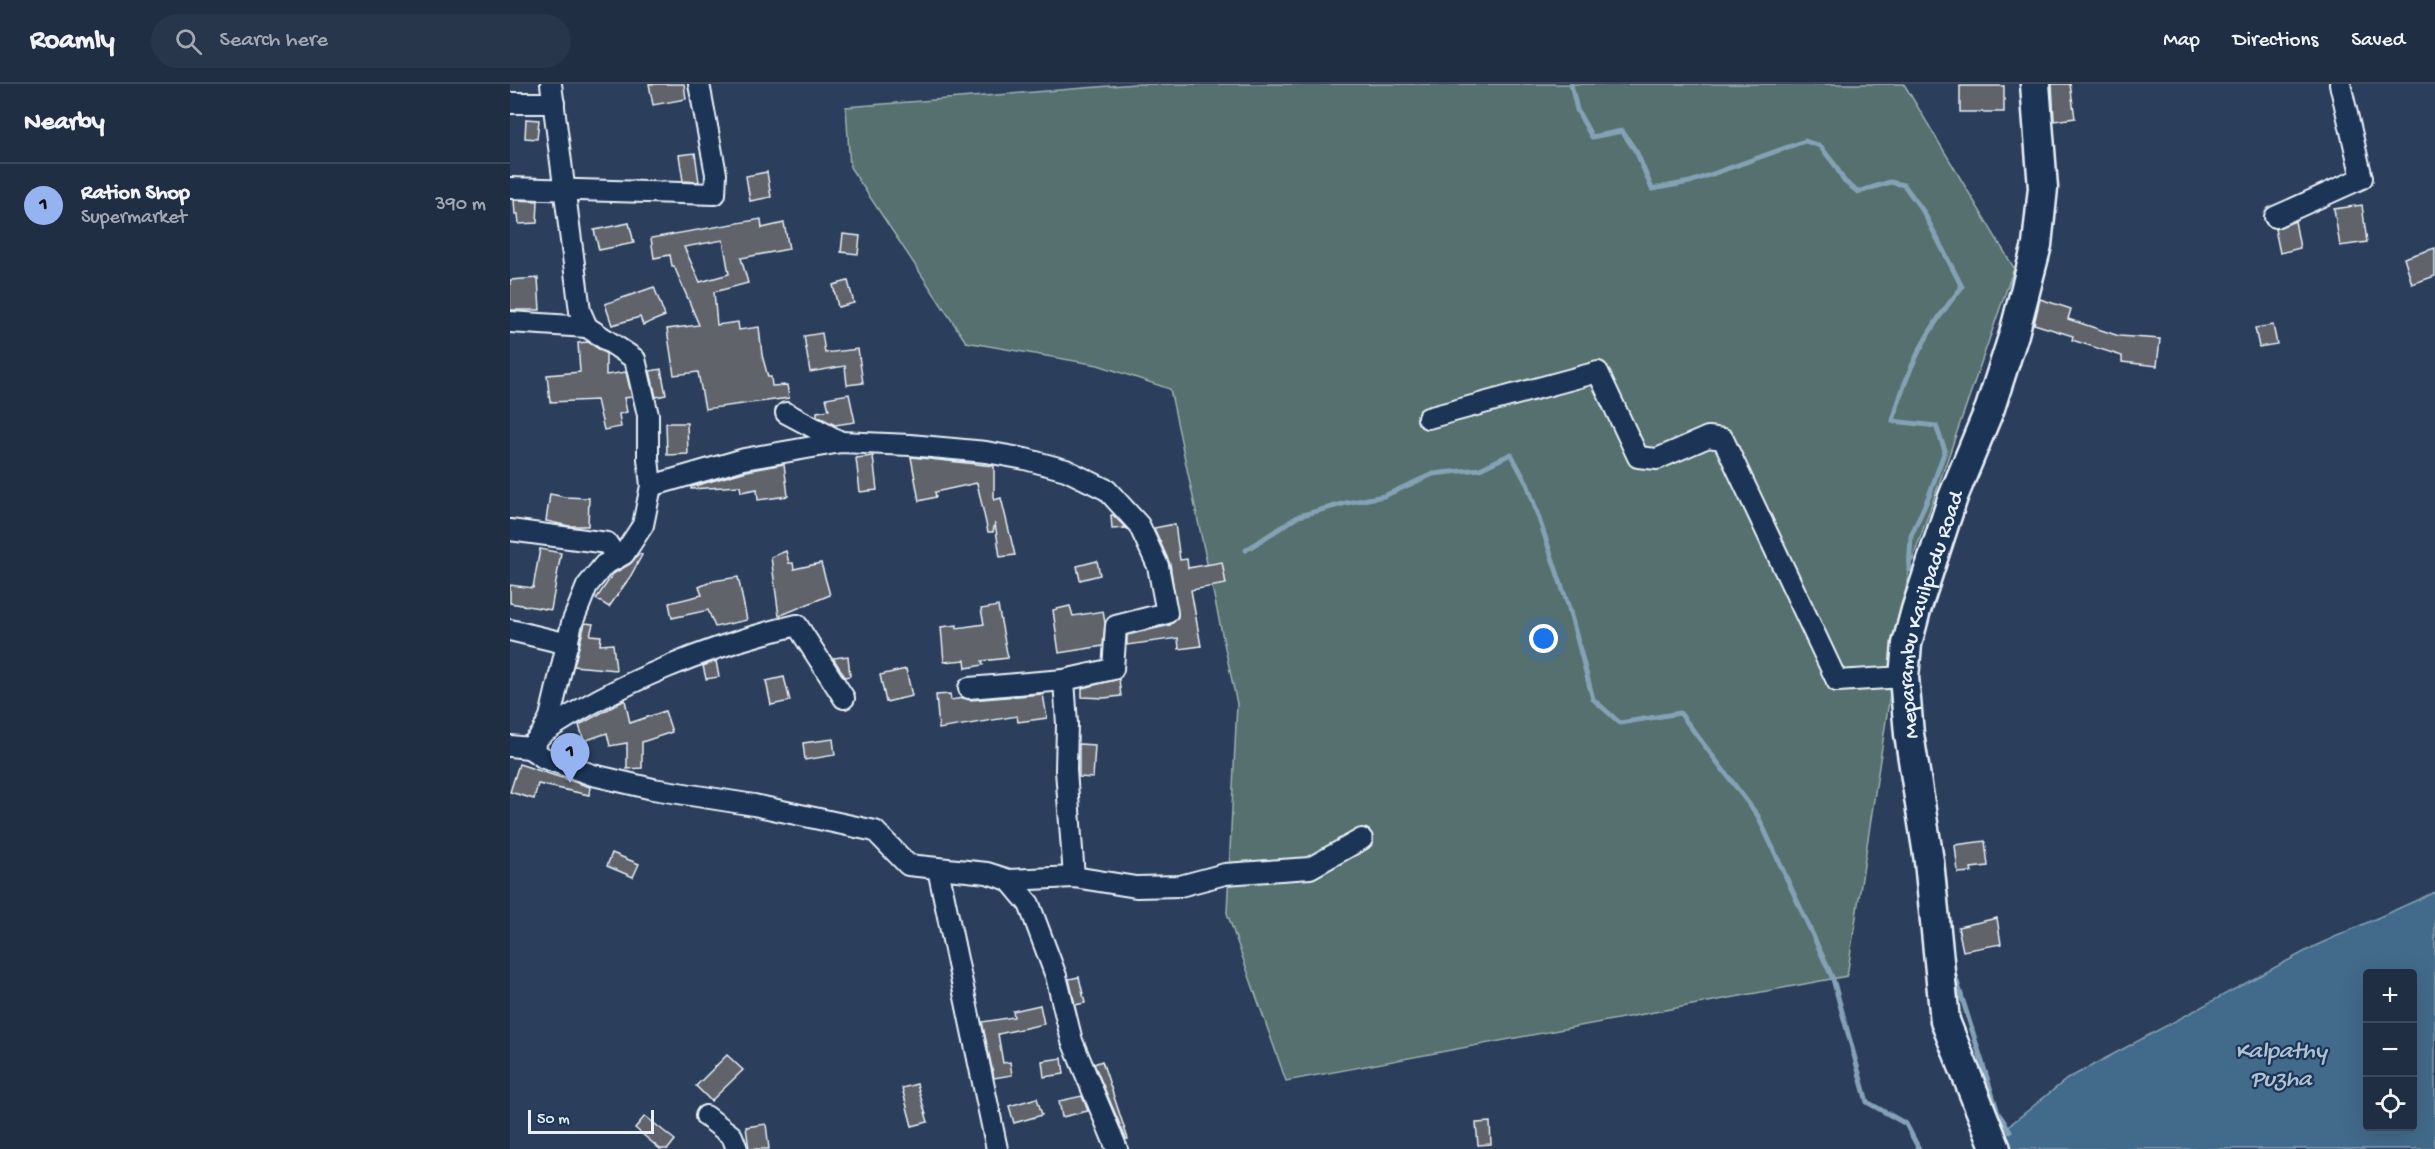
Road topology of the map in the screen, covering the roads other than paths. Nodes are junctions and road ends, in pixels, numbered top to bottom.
1 (699, 84) edge
2 (2035, 84) edge
3 (2340, 84) edge
4 (553, 94) edge
5 (510, 103) edge
6 (510, 188) edge
7 (564, 190) junction
8 (2275, 217) dead end
9 (510, 322) edge
10 (586, 327) junction
11 (786, 413) dead end
12 (1428, 418) dead end
13 (841, 442) junction
14 (651, 486) junction
15 (510, 530) edge
16 (609, 555) junction
17 (510, 630) edge
18 (568, 644) junction
19 (1904, 677) junction
20 (1064, 680) junction
21 (969, 688) dead end
22 (844, 698) dead end
23 (526, 743) edge
24 (1362, 839) dead end
25 (938, 869) junction
26 (1074, 877) junction
27 (1009, 880) junction
28 (706, 1116) dead end
29 (737, 1149) edge
30 (997, 1149) edge
31 (1117, 1149) edge
32 (1996, 1149) edge

1 - 7 street
2 - 19 main road, Meparambu Kavilpadu Road
3 - 8 street
4 - 5 street
4 - 7 street
6 - 7 street
7 - 10 street
9 - 10 street
10 - 14 street
11 - 13 street
12 - 19 street
13 - 14 street
13 - 20 street
14 - 16 street
15 - 16 street
16 - 18 street
17 - 18 street
18 - 23 street
19 - 32 main road, Meparambu Kavilpadu Road
20 - 21 street
20 - 26 street
22 - 23 street
23 - 25 street
24 - 26 street
25 - 27 street
25 - 30 street
26 - 27 street
27 - 31 street
28 - 29 street

